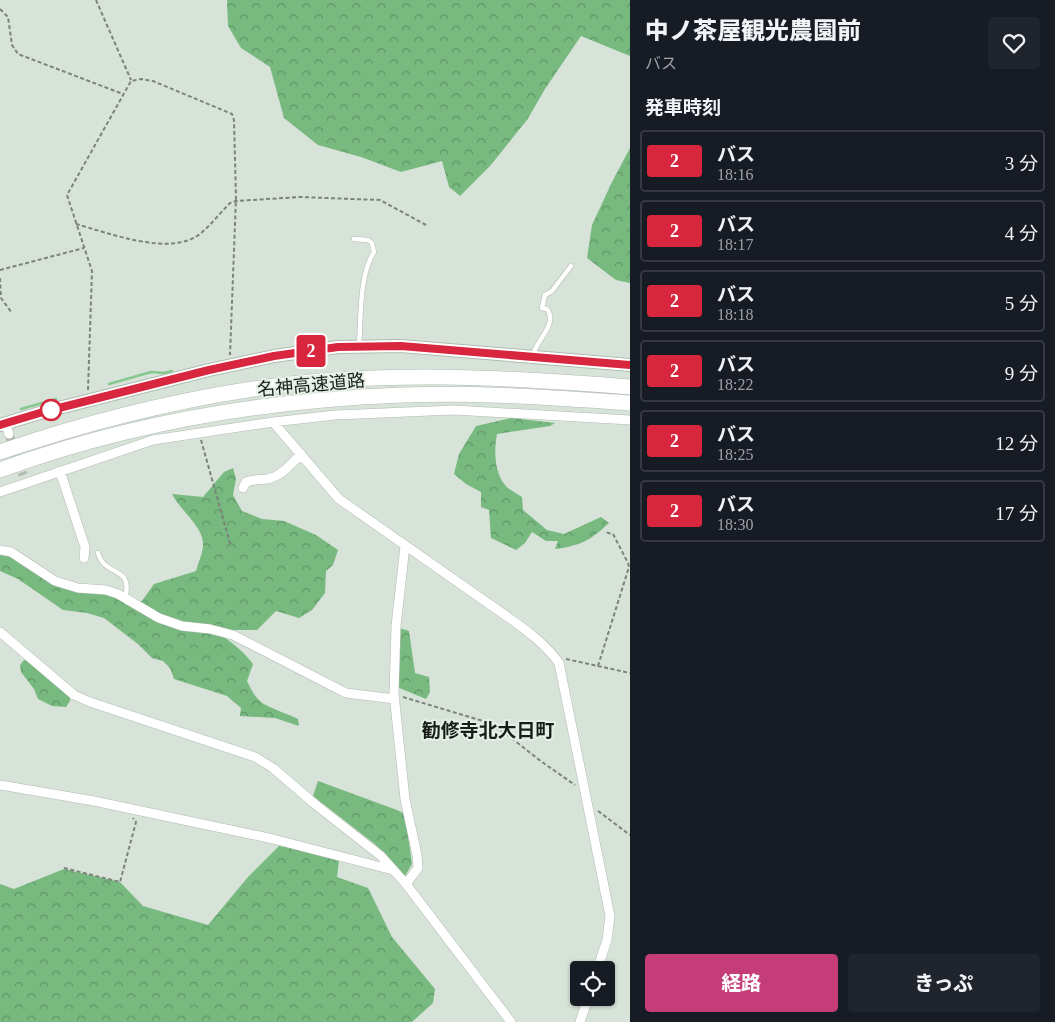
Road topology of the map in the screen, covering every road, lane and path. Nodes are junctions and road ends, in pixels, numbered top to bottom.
1 (96, 0) edge
2 (0, 9) edge
3 (131, 81) junction
4 (123, 94) junction
5 (236, 201) junction
6 (76, 224) junction
7 (426, 225) dead end
8 (354, 239) dead end
9 (84, 248) junction
10 (571, 266) dead end
11 (0, 270) edge
12 (0, 278) edge
13 (12, 313) dead end
14 (359, 347) junction
15 (533, 356) junction
16 (630, 365) edge
17 (230, 366) junction
18 (630, 387) edge
19 (88, 400) junction
20 (630, 403) edge
21 (630, 420) edge
22 (273, 422) junction
23 (5, 427) edge
24 (199, 433) junction
25 (0, 452) edge
26 (301, 454) junction
27 (0, 470) edge
28 (60, 471) junction
29 (244, 488) dead end
30 (0, 492) edge
31 (604, 532) dead end
32 (405, 546) junction
33 (231, 547) dead end
34 (0, 550) edge
35 (98, 553) dead end
36 (84, 558) dead end
37 (125, 599) junction
38 (0, 632) edge
39 (555, 658) junction
40 (598, 666) junction
41 (630, 673) edge
42 (394, 697) junction
43 (0, 785) edge
44 (584, 789) junction
45 (587, 802) junction
46 (126, 808) junction
47 (630, 835) edge
48 (64, 868) dead end
49 (393, 870) junction
50 (406, 884) junction
51 (600, 961) edge
52 (585, 1006) edge
53 (511, 1022) edge
54 (580, 1022) edge

1 - 3 path
2 - 4 path
3 - 4 path
3 - 5 path
4 - 6 path
5 - 6 path
5 - 7 path
5 - 17 path
6 - 9 path
8 - 14 lane
9 - 11 path
9 - 19 path
10 - 15 lane
12 - 13 path
14 - 15 main road
14 - 17 main road
15 - 16 main road
17 - 19 main road
18 - 25 highway, 名神高速道路
19 - 23 main road
20 - 27 highway, 名神高速道路
21 - 22 street
22 - 24 street
22 - 26 street
24 - 28 street
24 - 33 path
26 - 29 street
26 - 32 street
28 - 30 street
28 - 36 street
31 - 40 path
32 - 39 street
32 - 42 street
34 - 37 street
35 - 37 lane
37 - 42 street
38 - 49 street
39 - 40 path
39 - 44 street
40 - 41 path
42 - 44 path
42 - 50 street
43 - 46 street
44 - 45 street
45 - 47 path
45 - 51 street
46 - 48 path
46 - 49 street
49 - 50 street
50 - 53 street
52 - 54 street

